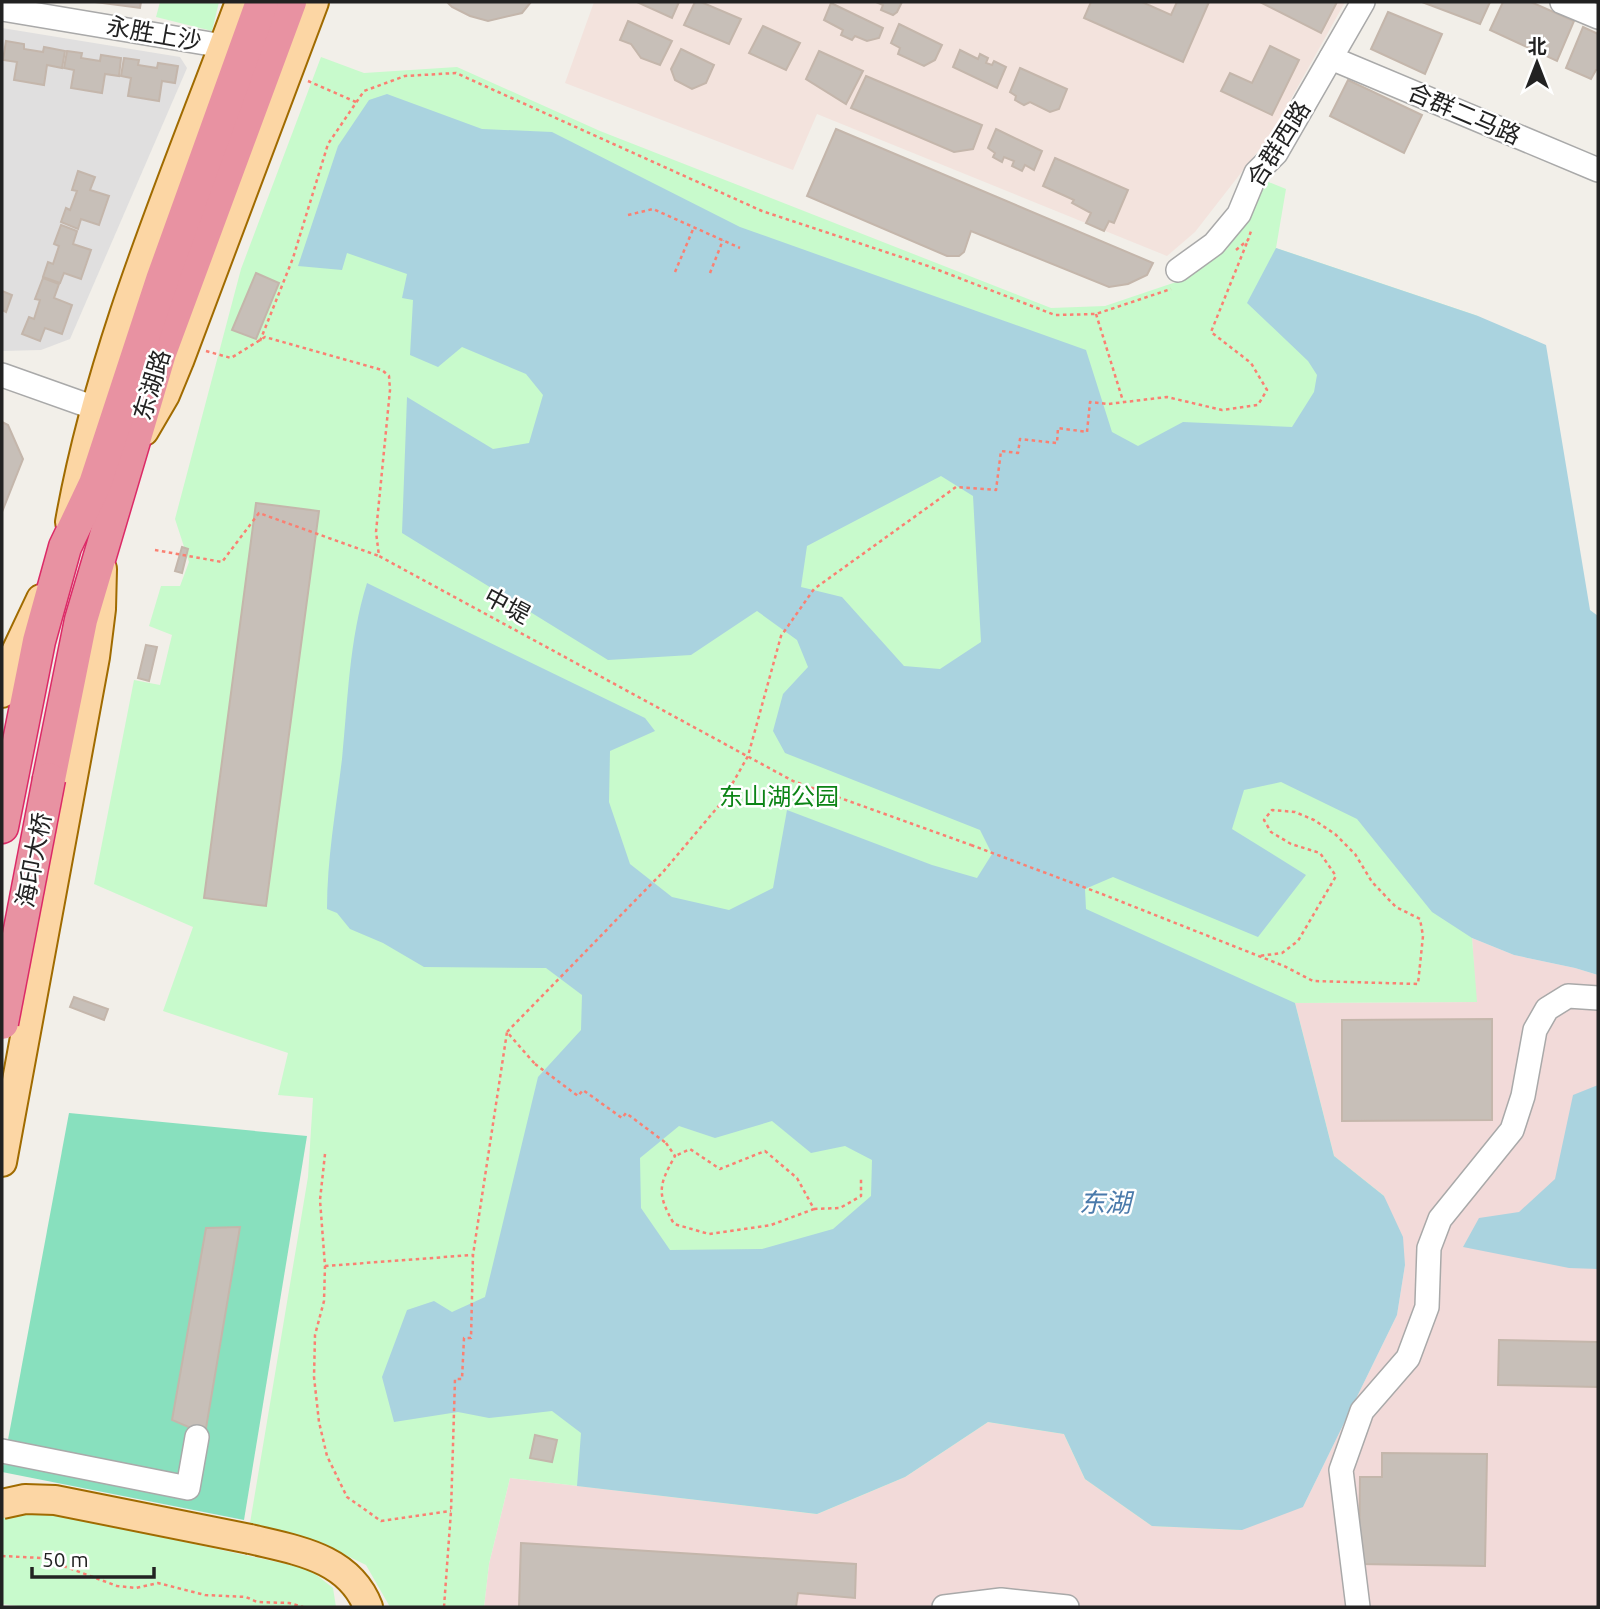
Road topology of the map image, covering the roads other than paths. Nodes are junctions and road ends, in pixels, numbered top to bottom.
1 (240, 2) edge
2 (262, 2) edge
3 (290, 2) edge
4 (314, 2) edge
5 (1363, 2) edge
6 (1562, 2) edge
7 (2, 9) edge
8 (34, 9) edge
9 (1598, 17) edge
10 (223, 46) junction
11 (1331, 58) junction
12 (217, 162) junction
13 (1598, 170) edge
14 (1174, 280) road end
15 (2, 374) edge
16 (95, 408) junction
17 (133, 448) junction
18 (65, 547) junction
19 (102, 552) junction
20 (2, 693) edge
21 (11, 772) joint
22 (49, 779) joint
23 (2, 827) edge
24 (1598, 998) edge
25 (2, 1023) edge
26 (2, 1162) edge
27 (197, 1437) dead end
28 (2, 1451) edge
29 (2, 1504) edge
30 (340, 1569) junction
31 (347, 1607) edge
32 (368, 1607) edge
33 (944, 1607) edge
34 (1067, 1607) edge
35 (1358, 1607) edge

1 - 10 main road
2 - 12 highway, 东湖路
3 - 12 highway, 东湖路
4 - 17 main road
5 - 11 street, 合群西路
6 - 9 street
7 - 8 street, 永胜上沙
8 - 10 street, 永胜上沙
10 - 16 main road
11 - 13 street, 合群二马路
11 - 14 street, 合群西路
12 - 17 highway, 东湖路
12 - 18 highway, 东湖路
15 - 16 street
16 - 18 main road
17 - 19 highway, 东湖路
18 - 20 main road
18 - 21 highway, 东湖路
19 - 22 highway, 东湖路
19 - 26 main road
21 - 23 highway, 海印大桥
22 - 25 highway, 海印大桥, bridge
24 - 35 street
27 - 28 street
29 - 30 main road, bridge
30 - 31 main road
30 - 32 main road
33 - 34 street

